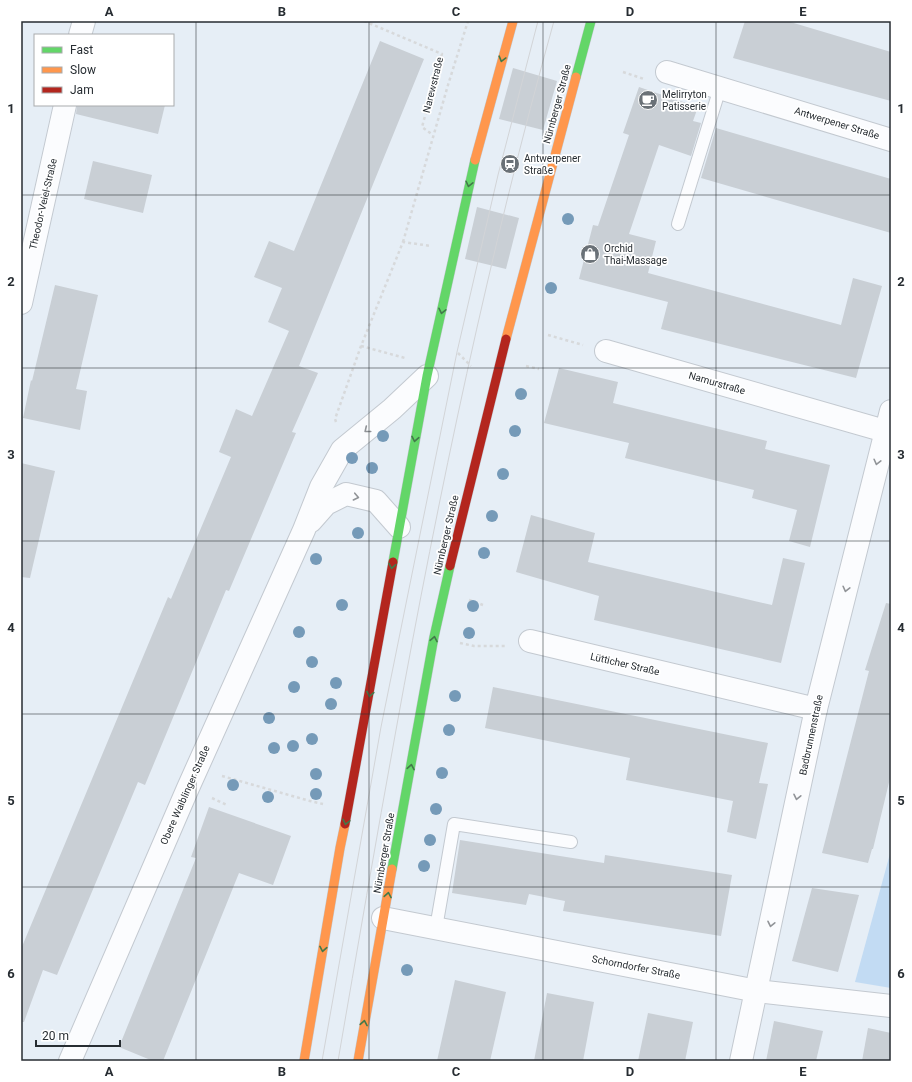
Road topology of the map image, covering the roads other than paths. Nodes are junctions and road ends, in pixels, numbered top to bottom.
1 (84, 21) edge
2 (512, 21) edge
3 (591, 21) edge
4 (80, 34) edge
5 (667, 72) dead end
6 (720, 88) junction
7 (65, 106) edge
8 (891, 140) edge
9 (678, 224) dead end
10 (21, 302) edge
11 (606, 351) road end
12 (429, 370) junction
13 (888, 421) edge
14 (399, 527) junction
15 (304, 530) junction
16 (530, 641) road end
17 (816, 709) junction
18 (571, 842) dead end
19 (383, 918) junction
20 (436, 928) junction
21 (756, 991) junction
22 (891, 1006) edge
23 (70, 1061) edge
24 (304, 1061) edge
25 (358, 1061) edge
26 (741, 1061) edge

1 - 4 street
2 -> 12 main road
19 -> 3 main road, Nürnberger Straße
5 - 6 street, Antwerpener Straße
6 - 8 street, Antwerpener Straße
6 - 9 lane
7 - 10 street, Theodor-Veiel-Straße
11 - 13 street, Namurstraße
12 -> 14 main road
12 -> 15 street, Obere Waiblinger Straße
13 -> 17 street, Badbrunnenstraße
15 -> 14 street, Obere Waiblinger Straße
14 -> 24 main road
15 - 23 street, Obere Waiblinger Straße
16 - 17 street, Lütticher Straße
17 -> 21 street, Badbrunnenstraße
18 - 20 lane
19 - 20 street, Schorndorfer Straße
25 -> 19 main road, Nürnberger Straße
20 - 21 street, Schorndorfer Straße
21 - 22 street, Schorndorfer Straße
21 - 26 street, Badbrunnenstraße

